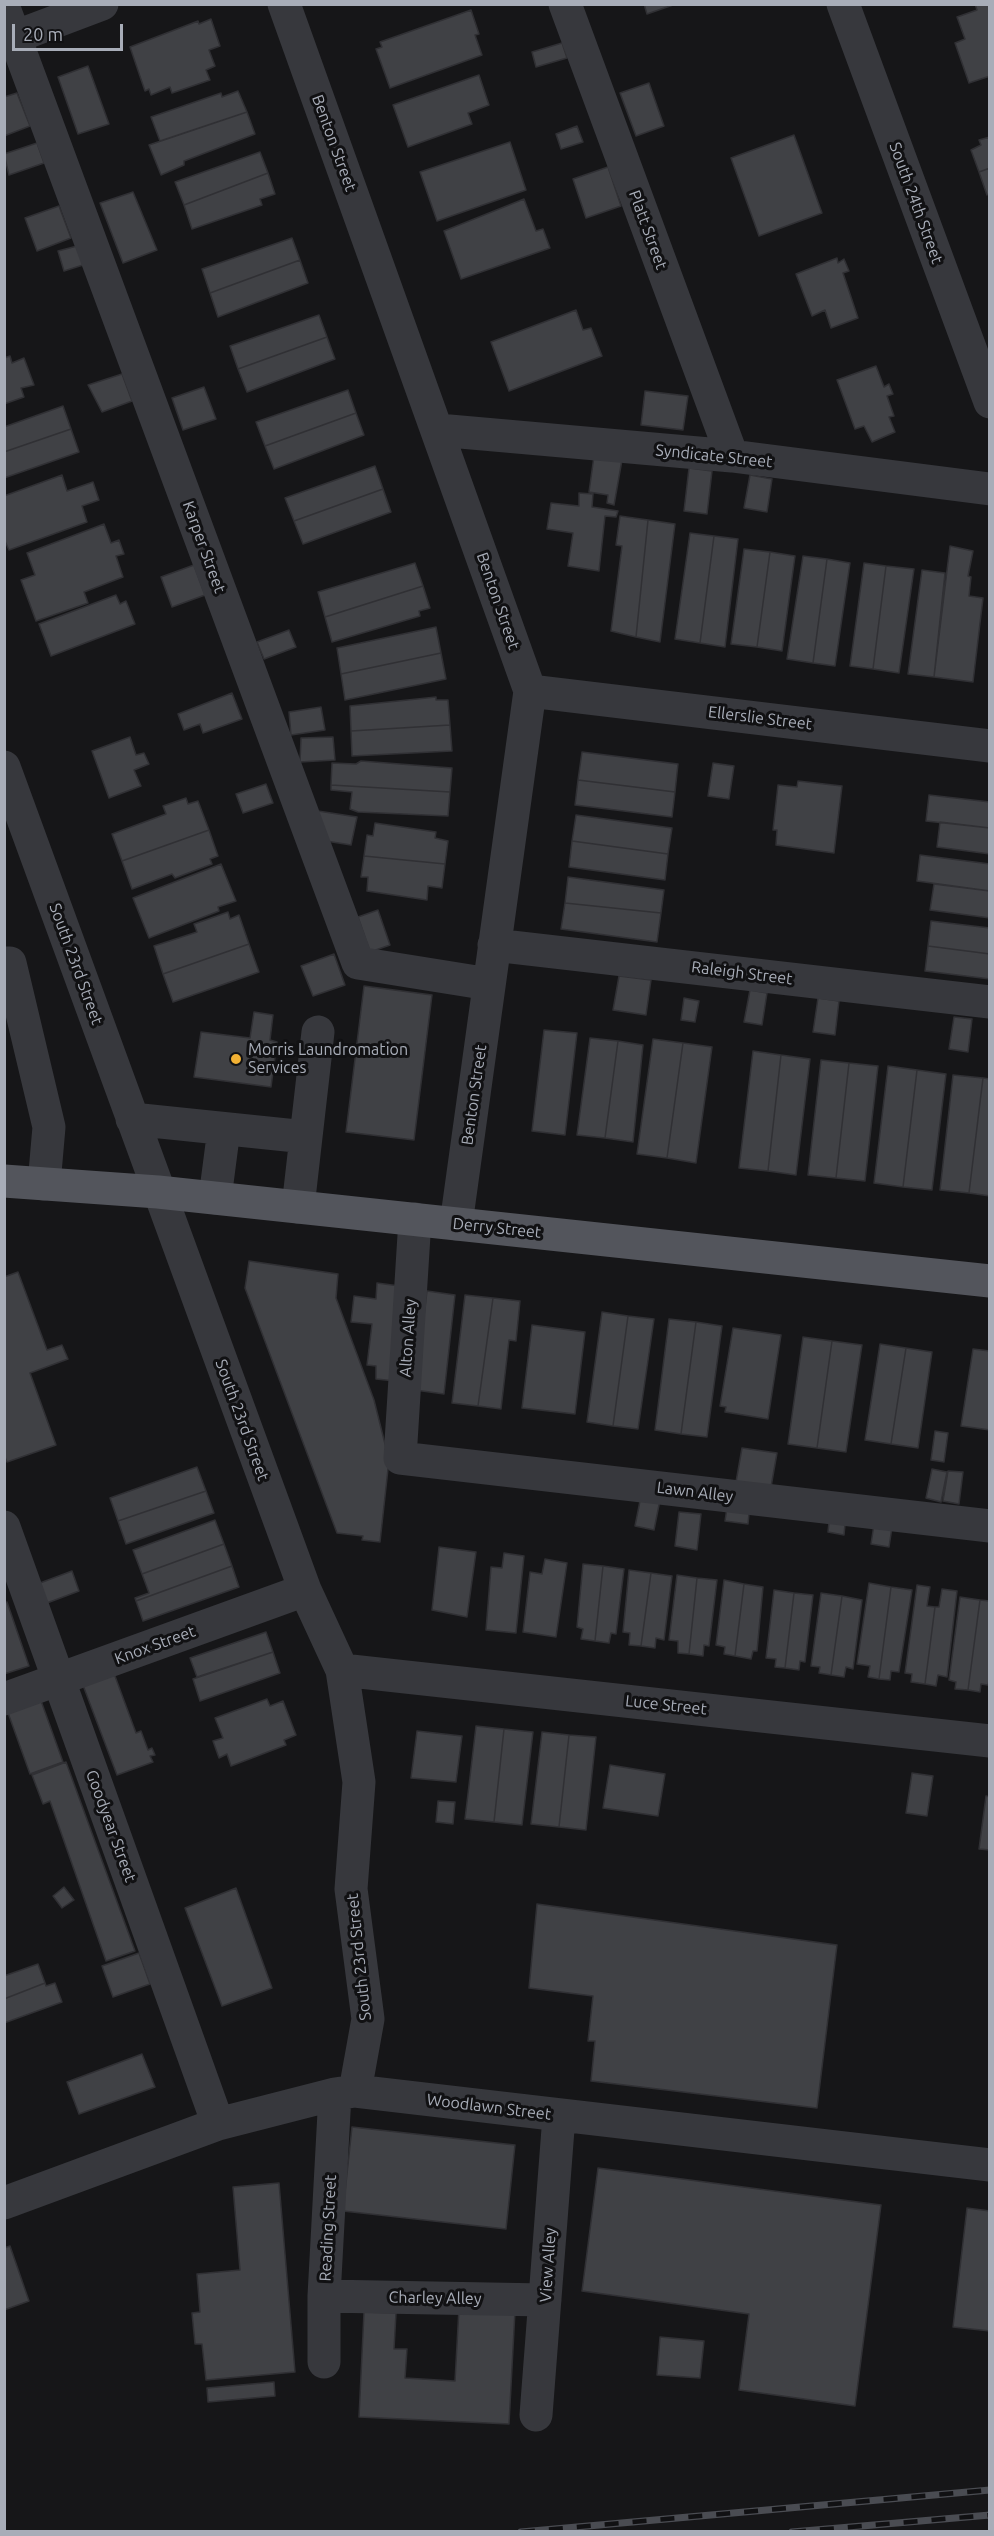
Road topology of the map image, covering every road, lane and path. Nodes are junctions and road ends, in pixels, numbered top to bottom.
1 (102, 4) edge
2 (284, 4) edge
3 (565, 4) edge
4 (843, 4) edge
5 (8, 28) edge
6 (990, 402) edge
7 (438, 430) junction
8 (732, 456) junction
9 (990, 489) edge
10 (530, 691) junction
11 (990, 746) edge
12 (4, 767) edge
13 (19, 843) edge
14 (494, 945) junction
15 (7, 963) edge
16 (489, 984) junction
17 (990, 1002) edge
18 (318, 1032) dead end
19 (132, 1119) junction
20 (224, 1129) junction
21 (306, 1137) junction
22 (17, 1183) edge
23 (158, 1191) junction
24 (215, 1198) junction
25 (298, 1207) junction
26 (415, 1219) junction
27 (456, 1224) junction
28 (990, 1281) edge
29 (400, 1458) joint
30 (990, 1526) edge
31 (4, 1527) edge
32 (305, 1590) junction
33 (342, 1670) junction
34 (59, 1680) junction
35 (4, 1700) edge
36 (990, 1741) edge
37 (345, 2093) junction
38 (559, 2116) junction
39 (218, 2124) junction
40 (990, 2165) edge
41 (4, 2204) edge
42 (324, 2296) junction
43 (545, 2300) junction
44 (324, 2362) dead end
45 (536, 2415) dead end

1 - 5 street
2 - 7 street, Benton Street
3 - 8 street, Platt Street
4 - 6 street, South 24th Street
5 - 16 street, Karper Street
7 - 8 street, Syndicate Street
7 - 10 street, Benton Street
8 - 9 street, Syndicate Street
10 - 11 street, Ellerslie Street
10 - 14 street, Benton Street
12 - 13 street, South 23rd Street
13 - 19 street, South 23rd Street
14 - 16 street, Benton Street
14 - 17 street, Raleigh Street
15 - 22 street
16 - 27 street, Benton Street
18 - 21 street
19 - 20 street
19 - 23 street, South 23rd Street
20 - 21 street
20 - 24 street
21 - 25 street
22 - 23 main road, Derry Street
23 - 24 main road, Derry Street
23 - 32 street, South 23rd Street
24 - 25 main road, Derry Street
25 - 26 main road, Derry Street
26 - 27 main road, Derry Street
26 - 29 street, Alton Alley
27 - 28 main road, Derry Street
29 - 30 street, Lawn Alley
31 - 34 street, Goodyear Street
32 - 33 street, South 23rd Street
32 - 34 street, Knox Street
33 - 36 street, Luce Street
33 - 37 street, South 23rd Street
34 - 35 street, Knox Street
34 - 39 street, Goodyear Street
37 - 38 street, Woodlawn Street
37 - 39 street, Woodlawn Street
37 - 42 street, Reading Street
38 - 40 street, Woodlawn Street
38 - 43 street, View Alley
39 - 41 street, Woodlawn Street
42 - 43 street, Charley Alley
42 - 44 street, Reading Street
43 - 45 street, View Alley

